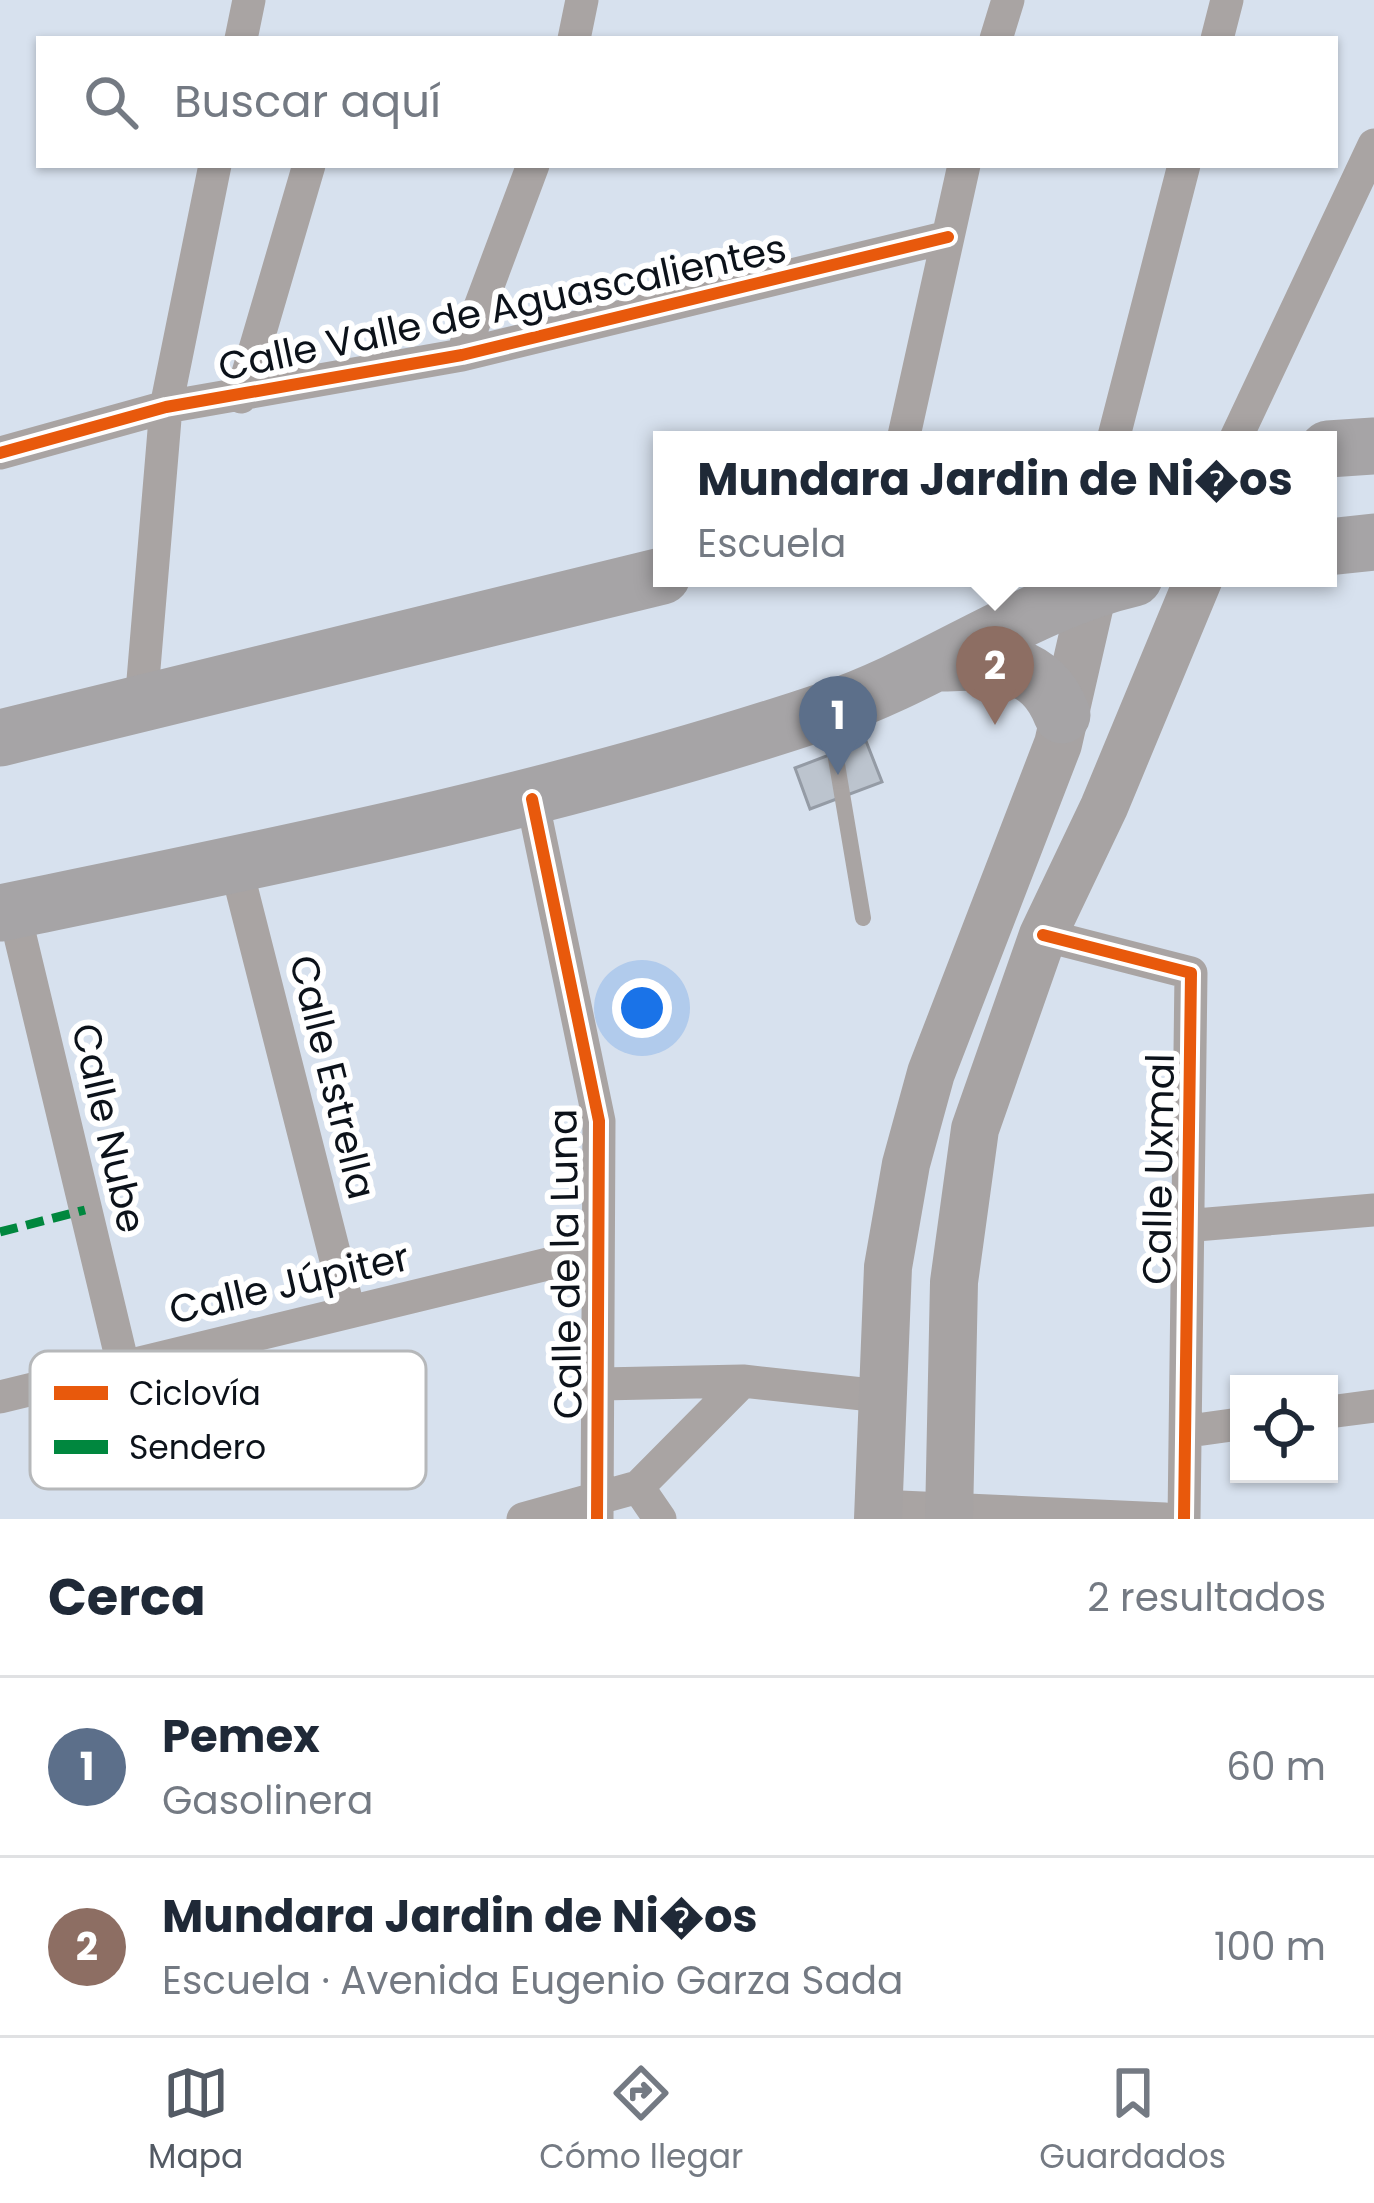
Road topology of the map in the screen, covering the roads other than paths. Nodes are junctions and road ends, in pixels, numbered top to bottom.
1 (249, 0) edge
2 (582, 0) edge
3 (1008, 0) edge
4 (1227, 0) edge
5 (242, 36) edge
6 (575, 36) edge
7 (997, 36) edge
8 (1218, 36) edge
9 (1374, 145) edge
10 (214, 168) edge
11 (308, 168) edge
12 (532, 168) edge
13 (963, 168) edge
14 (1183, 168) edge
15 (948, 237) junction
16 (462, 355) junction
17 (241, 397) junction
18 (166, 407) junction
19 (905, 431) edge
20 (1115, 431) edge
21 (1239, 431) edge
22 (1374, 446) edge
23 (1337, 448) edge
24 (0, 453) edge
25 (1374, 542) edge
26 (1337, 546) edge
27 (653, 578) edge
28 (1096, 587) edge
29 (1106, 587) edge
30 (1195, 587) edge
31 (942, 663) junction
32 (141, 704) junction
33 (828, 710) junction
34 (1063, 715) junction
35 (0, 738) edge
36 (532, 799) junction
37 (235, 863) junction
38 (7, 912) edge
39 (863, 918) dead end
40 (1043, 935) junction
41 (1374, 1210) edge
42 (1184, 1226) junction
43 (597, 1252) junction
44 (349, 1311) junction
45 (119, 1351) edge
46 (182, 1351) edge
47 (743, 1381) junction
48 (601, 1384) junction
49 (30, 1389) edge
50 (881, 1396) junction
51 (0, 1397) edge
52 (1374, 1406) edge
53 (1338, 1411) edge
54 (1230, 1425) edge
55 (1189, 1431) junction
56 (638, 1487) junction
57 (597, 1510) edge
58 (878, 1512) edge
59 (949, 1515) edge
60 (523, 1519) edge
61 (660, 1519) edge
62 (1165, 1519) edge
63 (1184, 1519) edge

1 - 5 street
2 - 6 street
3 - 7 street
4 - 8 street
9 - 21 street
10 - 18 street
11 - 17 street
12 - 16 street
13 - 15 street
14 - 20 street
15 - 16 street, Calle Valle de Aguascalientes
15 - 19 street
16 - 17 street, Calle Valle de Aguascalientes
17 - 18 street, Calle Valle de Aguascalientes
18 - 24 street, Calle Valle de Aguascalientes
18 - 32 street
22 - 23 highway
25 - 26 highway
27 - 32 highway
28 - 31 highway
29 - 34 main road
30 - 40 main road
31 - 33 highway
31 - 34 highway
32 - 35 highway
33 - 36 highway
33 - 39 lane
34 - 50 main road
36 - 37 highway
36 - 43 street, Calle de la Luna
37 - 38 highway
37 - 44 street, Calle Estrella
38 - 45 street, Calle Nube
40 - 42 street, Calle Uxmal
40 - 59 main road
41 - 42 street
42 - 55 street, Calle Uxmal
43 - 44 street, Calle Júpiter
43 - 48 street, Calle de la Luna
44 - 46 street, Calle Júpiter
47 - 48 street
47 - 50 street
47 - 56 street
48 - 57 street, Calle de la Luna
49 - 51 street, Calle Júpiter
50 - 58 main road
52 - 53 street
54 - 55 street
55 - 63 street, Calle Uxmal
56 - 57 street
56 - 61 street
57 - 60 street
58 - 59 street
59 - 62 street

